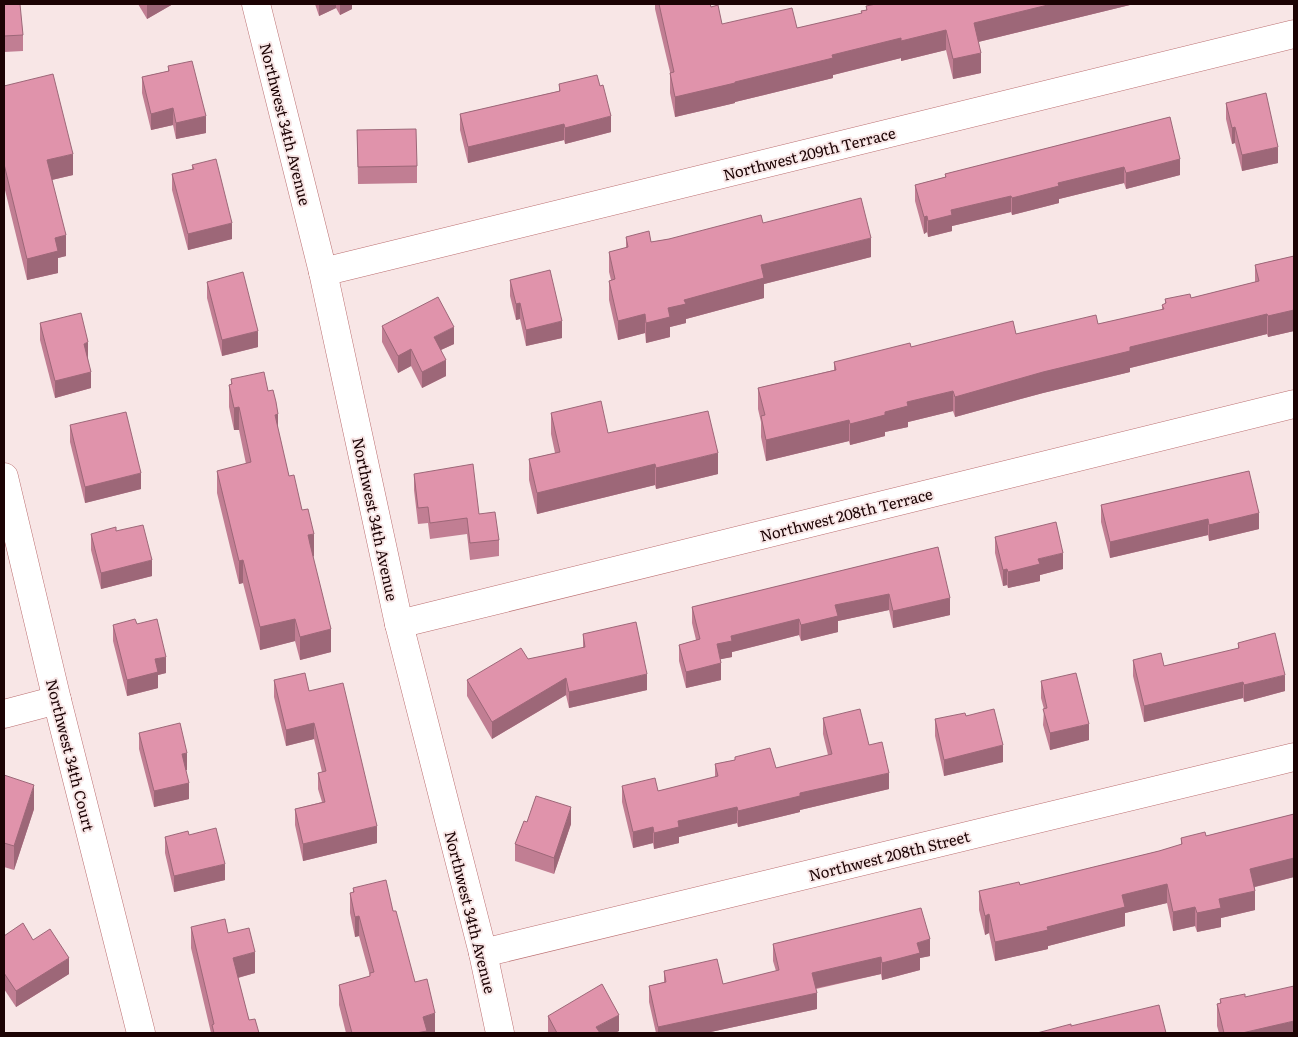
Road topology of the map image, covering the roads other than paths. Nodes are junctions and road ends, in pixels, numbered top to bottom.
1 (256, 4) edge
2 (1294, 34) edge
3 (323, 272) junction
4 (1294, 404) edge
5 (4, 477) edge
6 (398, 624) junction
7 (57, 700) junction
8 (4, 714) edge
9 (1294, 757) edge
10 (483, 953) junction
11 (141, 1033) edge
12 (500, 1033) edge

1 - 3 street, Northwest 34th Avenue
2 - 3 street, Northwest 209th Terrace
3 - 6 street, Northwest 34th Avenue
4 - 6 street, Northwest 208th Terrace
5 - 7 street, Northwest 34th Court
6 - 10 street, Northwest 34th Avenue
7 - 8 street
7 - 11 street, Northwest 34th Court
9 - 10 street, Northwest 208th Street
10 - 12 street, Northwest 34th Avenue

